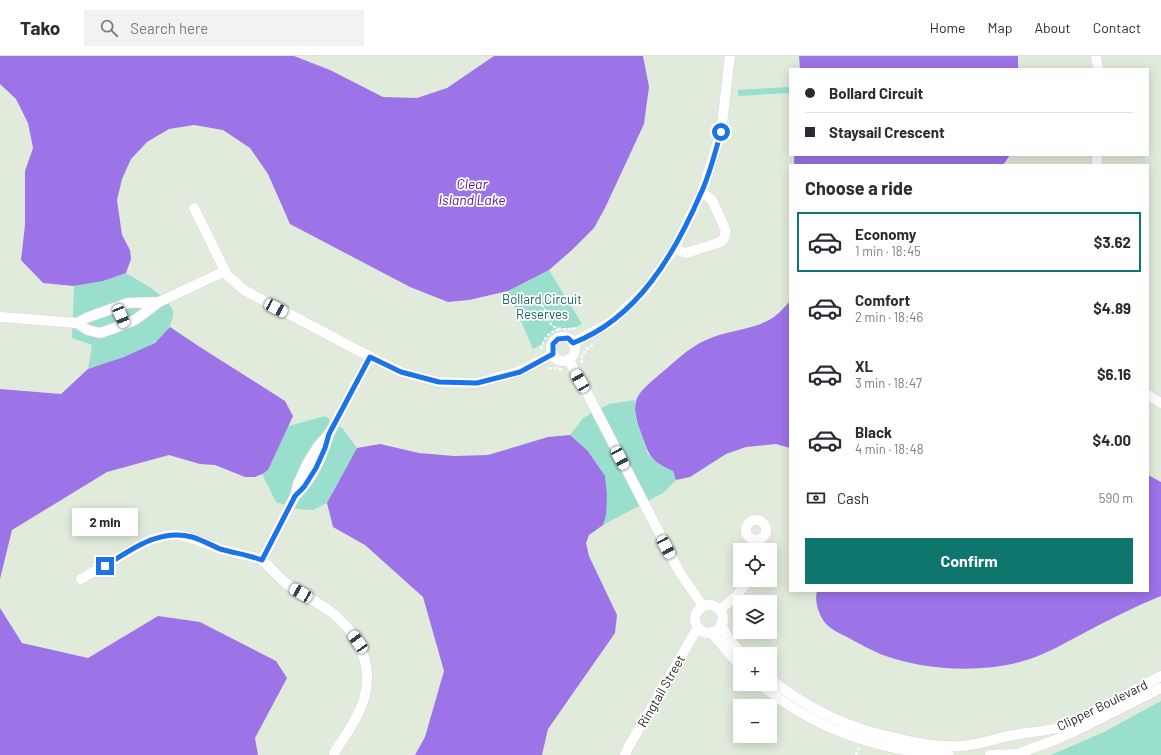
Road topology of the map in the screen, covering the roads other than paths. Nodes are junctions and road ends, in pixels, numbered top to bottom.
1 (730, 56) edge
2 (1096, 56) edge
3 (1098, 68) edge
4 (702, 192) junction
5 (194, 208) dead end
6 (674, 249) junction
7 (225, 271) junction
8 (159, 302) junction
9 (118, 307) junction
10 (0, 316) edge
11 (77, 323) junction
12 (124, 324) junction
13 (573, 343) junction
14 (553, 354) junction
15 (370, 357) junction
16 (568, 359) junction
17 (1149, 396) edge
18 (1161, 403) edge
19 (262, 560) junction
20 (81, 579) dead end
21 (744, 587) edge
22 (703, 606) junction
23 (719, 610) junction
24 (722, 623) junction
25 (698, 627) junction
26 (711, 632) junction
27 (736, 647) edge
28 (733, 658) edge
29 (1161, 676) edge
30 (777, 684) edge
31 (1161, 688) edge
32 (768, 691) edge
33 (1014, 735) junction
34 (334, 753) dead end
35 (1018, 754) edge
36 (625, 755) edge
37 (949, 755) edge
38 (990, 755) edge

1 - 4 street
2 - 3 street
4 - 6 street
4 - 6 street
5 - 7 street
6 - 13 street
7 - 8 street
7 - 15 street
8 - 9 street
8 - 12 street
9 - 11 street
9 - 12 street
10 - 11 street
11 - 12 street
13 - 14 street
13 - 16 street
14 - 15 street
14 - 16 street
15 - 19 street
16 - 22 street
17 - 18 street
19 - 20 street
19 - 34 street
21 - 23 street
22 - 23 street
22 - 25 street
23 - 24 street
24 - 26 street
24 - 27 street
25 - 26 street
25 - 36 street, Ringtail Street
26 - 28 street
29 - 33 street, Clipper Boulevard
30 - 33 street, Clipper Boulevard
31 - 35 street, Clipper Boulevard
32 - 37 street
33 - 35 street
35 - 38 street, Clipper Boulevard

